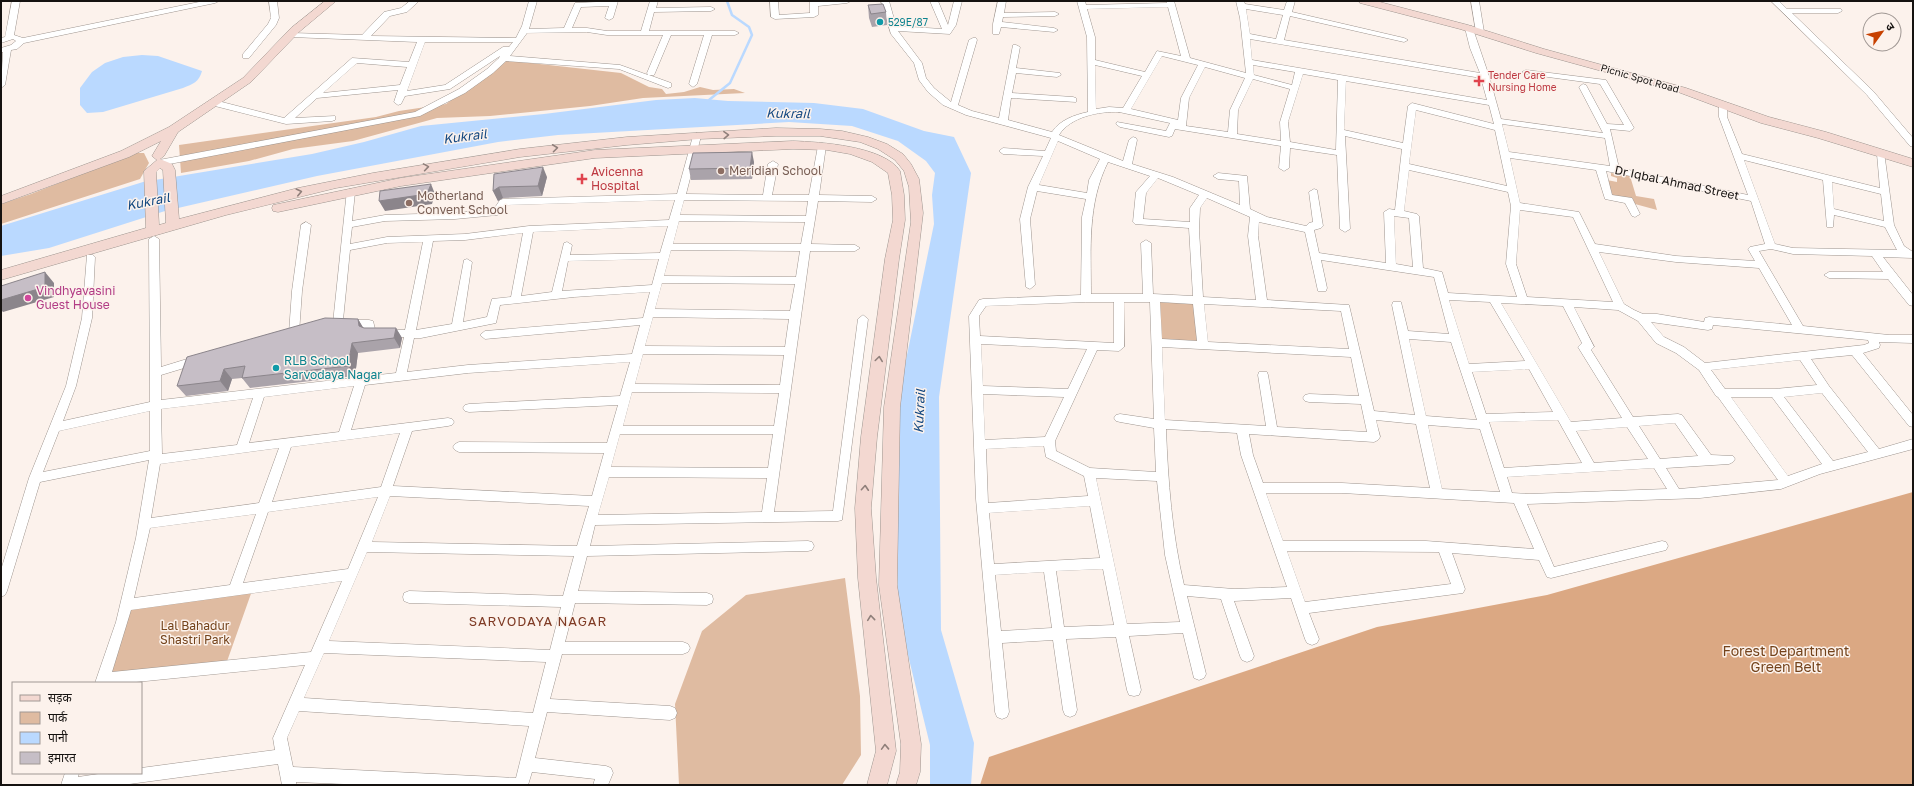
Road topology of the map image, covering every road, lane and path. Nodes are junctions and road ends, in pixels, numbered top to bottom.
1 (16, 1) edge
2 (215, 1) edge
3 (273, 1) edge
4 (331, 1) edge
5 (415, 1) edge
6 (533, 1) edge
7 (654, 1) edge
8 (774, 1) edge
9 (847, 1) edge
10 (885, 1) edge
11 (934, 1) edge
12 (958, 1) edge
13 (1002, 1) edge
14 (1291, 1) edge
15 (1364, 1) edge
16 (1475, 1) edge
17 (1775, 1) edge
18 (593, 2) edge
19 (614, 2) edge
20 (814, 2) edge
21 (1170, 3) edge
22 (1240, 3) edge
23 (1081, 4) edge
24 (652, 10) junction
25 (711, 10) dead end
26 (1785, 11) junction
27 (1838, 11) dead end
28 (1287, 13) junction
29 (1054, 14) dead end
30 (999, 15) junction
31 (609, 18) dead end
32 (894, 28) junction
33 (566, 30) junction
34 (1054, 30) dead end
35 (1475, 30) junction
36 (524, 31) junction
37 (947, 32) junction
38 (644, 33) junction
39 (668, 33) junction
40 (709, 33) junction
41 (735, 33) dead end
42 (291, 35) junction
43 (1246, 36) junction
44 (10, 38) junction
45 (364, 38) junction
46 (422, 39) junction
47 (973, 40) dead end
48 (1404, 40) dead end
49 (1, 41) edge
50 (21, 41) junction
51 (1278, 42) junction
52 (516, 43) junction
53 (1016, 47) dead end
54 (4, 50) edge
55 (246, 56) dead end
56 (503, 58) junction
57 (1186, 60) junction
58 (1092, 62) junction
59 (1248, 62) junction
60 (1203, 64) junction
61 (412, 65) junction
62 (1598, 66) junction
63 (1012, 70) junction
64 (1300, 71) junction
65 (1526, 72) dead end
66 (651, 73) dead end
67 (1057, 75) dead end
68 (1146, 75) junction
69 (1250, 76) junction
70 (1485, 76) junction
71 (1342, 78) junction
72 (1602, 82) junction
73 (693, 84) dead end
74 (668, 85) dead end
75 (1, 86) edge
76 (1583, 87) dead end
77 (1295, 88) junction
78 (401, 94) junction
79 (1008, 95) junction
80 (316, 96) junction
81 (1072, 100) dead end
82 (214, 103) junction
83 (1492, 103) junction
84 (1723, 105) junction
85 (954, 106) junction
86 (1125, 112) junction
87 (1092, 113) junction
88 (332, 118) dead end
89 (286, 121) junction
90 (1003, 122) junction
91 (1120, 124) dead end
92 (1498, 125) junction
93 (1604, 126) junction
94 (1178, 127) junction
95 (173, 130) junction
96 (1340, 132) junction
97 (1232, 136) junction
98 (1608, 136) junction
99 (1055, 137) junction
100 (1133, 140) dead end
101 (696, 142) junction
102 (1286, 144) junction
103 (1913, 144) edge
104 (142, 145) junction
105 (822, 146) junction
106 (1407, 147) junction
107 (1003, 151) dead end
108 (1341, 153) junction
109 (1048, 154) junction
110 (1505, 154) junction
111 (1882, 154) junction
112 (1738, 156) junction
113 (1105, 158) junction
114 (162, 163) junction
115 (1913, 163) edge
116 (773, 164) dead end
117 (1127, 165) junction
118 (1405, 166) junction
119 (1284, 168) dead end
120 (1600, 168) junction
121 (1615, 170) junction
122 (1156, 174) junction
123 (1218, 176) dead end
124 (1826, 178) junction
125 (1033, 187) junction
126 (1513, 190) junction
127 (350, 192) junction
128 (1314, 192) dead end
129 (1885, 192) junction
130 (1205, 194) junction
131 (681, 197) junction
132 (767, 197) junction
133 (1091, 197) junction
134 (814, 198) junction
135 (872, 199) dead end
136 (1755, 199) junction
137 (1, 200) edge
138 (1516, 206) junction
139 (1245, 211) junction
140 (1829, 211) junction
141 (1399, 213) junction
142 (1635, 214) dead end
143 (1255, 216) junction
144 (810, 219) junction
145 (675, 220) junction
146 (173, 224) junction
147 (196, 224) junction
148 (306, 225) dead end
149 (347, 225) junction
150 (1194, 225) junction
151 (1830, 225) dead end
152 (1889, 225) junction
153 (528, 229) junction
154 (1345, 229) dead end
155 (1309, 230) junction
156 (153, 233) junction
157 (428, 238) junction
158 (1146, 243) dead end
159 (567, 245) dead end
160 (1771, 246) junction
161 (1591, 247) junction
162 (345, 248) junction
163 (855, 248) dead end
164 (806, 249) junction
165 (666, 252) junction
166 (1875, 253) junction
167 (1314, 256) junction
168 (1911, 256) edge
169 (90, 257) junction
170 (565, 258) junction
171 (467, 262) dead end
172 (1762, 265) junction
173 (1391, 267) junction
174 (1418, 271) junction
175 (1, 275) edge
176 (1829, 275) dead end
177 (1891, 276) junction
178 (801, 281) junction
179 (1, 282) edge
180 (657, 284) junction
181 (1030, 285) dead end
182 (1322, 288) dead end
183 (556, 295) junction
184 (1443, 296) junction
185 (1086, 298) junction
186 (1119, 298) junction
187 (1151, 298) junction
188 (1495, 299) junction
189 (515, 300) junction
190 (1198, 300) junction
191 (1523, 300) junction
192 (1566, 302) junction
193 (1913, 302) edge
194 (1262, 304) junction
195 (1397, 304) dead end
196 (1620, 306) junction
197 (795, 315) junction
198 (648, 317) junction
199 (1642, 318) junction
200 (863, 319) dead end
201 (338, 323) junction
202 (324, 325) edge
203 (458, 326) junction
204 (309, 329) edge
205 (1800, 329) junction
206 (410, 334) junction
207 (1404, 334) junction
208 (485, 335) dead end
209 (1872, 337) junction
210 (1455, 338) junction
211 (1913, 339) edge
212 (976, 340) junction
213 (1156, 343) junction
214 (1094, 345) junction
215 (1203, 345) junction
216 (1854, 350) junction
217 (790, 351) junction
218 (1355, 353) junction
219 (638, 354) junction
220 (212, 356) edge
221 (1804, 356) junction
222 (1532, 365) junction
223 (1703, 367) junction
224 (1466, 368) junction
225 (156, 372) junction
226 (1263, 374) dead end
227 (401, 377) junction
228 (361, 382) junction
229 (628, 388) junction
230 (785, 388) junction
231 (1825, 389) junction
232 (978, 390) junction
233 (260, 393) junction
234 (1072, 393) junction
235 (1720, 393) junction
236 (1775, 393) junction
237 (1309, 398) dead end
238 (625, 400) junction
239 (1365, 400) junction
240 (156, 405) junction
241 (469, 408) dead end
242 (1369, 416) junction
243 (1561, 416) junction
244 (1120, 418) dead end
245 (1422, 420) junction
246 (448, 422) dead end
247 (1483, 422) junction
248 (1631, 422) junction
249 (1913, 423) edge
250 (1160, 424) junction
251 (55, 427) junction
252 (1568, 427) junction
253 (406, 428) junction
254 (1242, 428) junction
255 (616, 430) junction
256 (779, 430) junction
257 (1272, 430) junction
258 (343, 436) junction
259 (1049, 441) junction
260 (287, 443) junction
261 (1913, 444) edge
262 (980, 445) junction
263 (459, 447) dead end
264 (611, 448) junction
265 (241, 449) junction
266 (1877, 454) junction
267 (156, 457) junction
268 (1729, 459) dead end
269 (1708, 461) junction
270 (1657, 464) junction
271 (1831, 467) junction
272 (1591, 468) junction
273 (604, 472) junction
274 (773, 473) junction
275 (1089, 473) junction
276 (1500, 473) junction
277 (1162, 476) junction
278 (35, 478) junction
279 (1786, 482) junction
280 (1258, 488) junction
281 (386, 491) junction
282 (1437, 494) junction
283 (1676, 494) junction
284 (1513, 498) junction
285 (1095, 501) junction
286 (596, 502) junction
287 (264, 508) junction
288 (983, 508) junction
289 (767, 517) junction
290 (590, 520) junction
291 (144, 524) junction
292 (808, 546) dead end
293 (1279, 546) junction
294 (1662, 546) dead end
295 (364, 547) junction
296 (1443, 547) junction
297 (582, 551) junction
298 (1543, 555) junction
299 (1108, 563) junction
300 (1049, 566) junction
301 (989, 570) junction
302 (352, 574) junction
303 (234, 590) junction
304 (1179, 590) junction
305 (1, 591) edge
306 (1295, 592) junction
307 (1225, 594) junction
308 (409, 597) dead end
309 (569, 599) junction
310 (706, 599) dead end
311 (126, 605) junction
312 (1301, 608) junction
313 (1188, 627) junction
314 (1122, 630) junction
315 (1059, 634) junction
316 (995, 638) junction
317 (1312, 639) dead end
318 (682, 648) dead end
319 (555, 652) junction
320 (318, 653) junction
321 (1246, 656) dead end
322 (1199, 674) dead end
323 (103, 681) edge
324 (1134, 690) dead end
325 (295, 704) junction
326 (542, 705) junction
327 (1070, 710) dead end
328 (1002, 712) dead end
329 (670, 713) dead end
330 (538, 720) junction
331 (283, 756) junction
332 (526, 764) junction
333 (72, 774) edge
334 (288, 779) edge
335 (69, 785) edge
336 (517, 785) edge
337 (521, 785) edge
338 (601, 785) edge
339 (878, 785) edge
340 (906, 785) edge

1 - 44 street
2 - 50 street
3 - 55 street
4 - 42 street
5 - 45 street
6 - 36 street
7 - 24 street
8 - 20 street
9 - 20 street
10 - 32 street
11 - 37 street
12 - 37 street
13 - 30 street
14 - 28 street
15 - 35 street, Picnic Spot Road
16 - 35 street
17 - 26 street
18 - 19 street
18 - 33 street
19 - 31 street
21 - 23 street
21 - 57 street
22 - 28 street
22 - 43 street
23 - 58 street
24 - 25 street
24 - 38 street
26 - 27 street
26 - 103 street
28 - 48 street
28 - 51 street
29 - 30 street
30 - 34 street
32 - 37 street
32 - 85 street
33 - 36 street
33 - 38 street
35 - 62 street, Picnic Spot Road
35 - 70 street
36 - 52 street
38 - 39 street
39 - 40 street
39 - 66 street
40 - 41 street
40 - 73 street
42 - 45 street
42 - 82 street
43 - 51 street
43 - 59 street
44 - 49 street
44 - 50 street
45 - 46 street
46 - 52 street
46 - 61 street
47 - 85 street
50 - 54 street
51 - 70 street
52 - 56 street
52 - 78 street
53 - 63 street
54 - 75 street
56 - 74 street
56 - 114 street
57 - 60 street
57 - 68 street
58 - 68 street
58 - 87 street
59 - 64 street
59 - 69 street
60 - 69 street
60 - 94 street
61 - 78 street
61 - 80 street
62 - 72 street
62 - 84 street, Picnic Spot Road
63 - 67 street
63 - 79 street
64 - 71 street
64 - 77 street
65 - 72 street
68 - 86 street
69 - 77 street
69 - 97 street
70 - 83 street
71 - 83 street
71 - 96 street
72 - 93 street
76 - 93 street
77 - 102 street
78 - 80 street
79 - 81 street
79 - 90 street
80 - 89 street
82 - 89 street
82 - 95 street
83 - 92 street
84 - 111 street, Picnic Spot Road
84 - 112 street
85 - 90 street
86 - 87 street
86 - 94 street
87 - 99 street
88 - 89 street
90 - 99 street
91 - 94 street
92 - 98 street
92 - 106 street
92 - 110 street
93 - 98 street
94 - 97 street
95 - 104 street
95 - 114 street
96 - 106 street
96 - 108 street
97 - 102 street
98 - 121 street
99 - 109 street
99 - 113 street
100 - 117 street
101 - 105 street
101 - 127 street
101 - 131 street
147 -> 101 street
101 -> 340 street
102 - 108 street
102 - 119 street
104 - 114 street
104 - 137 street
105 - 134 street
339 -> 105 street
106 - 118 street
107 - 109 street
108 - 154 street
109 - 125 street
110 - 120 street, Dr Iqbal Ahmad Street
110 - 126 street
111 - 115 street, Picnic Spot Road
111 - 129 street
112 - 124 street
112 - 136 street
113 - 117 street
113 - 133 street
114 - 146 street
114 - 156 street
116 - 132 street
117 - 122 street
118 - 126 street
118 - 141 street
120 - 121 street, Dr Iqbal Ahmad Street
120 - 142 street, Dr Iqbal Ahmad Street
121 - 136 street, Dr Iqbal Ahmad Street
122 - 130 street
122 - 150 street
123 - 139 street
124 - 129 street
124 - 140 street
125 - 133 street
125 - 181 street
126 - 138 street
127 - 147 street
127 - 149 street
128 - 155 street
129 - 152 street
130 - 139 street
130 - 150 street
131 - 132 street
131 - 145 street
131 - 149 street
132 - 134 street
133 - 185 street
134 - 135 street
134 - 144 street
136 - 160 street
138 - 161 street
138 - 191 street
139 - 143 street
140 - 151 street
140 - 152 street
141 - 173 street
141 - 174 street
143 - 155 street
143 - 194 street
144 - 145 street
144 - 164 street
145 - 153 street
145 - 165 street
146 - 147 street
146 - 156 street
147 - 156 street
148 - 204 street
149 - 162 street
150 - 190 street
152 - 168 street
153 - 157 street
153 - 189 street
155 - 167 street
156 - 169 street
156 - 175 street
156 - 225 street
157 - 162 street
157 - 206 street
158 - 187 street
159 - 170 street
160 - 166 street
160 - 172 street
161 - 172 street
161 - 196 street
162 - 201 street
163 - 164 street
164 - 165 street
164 - 178 street
165 - 170 street
165 - 180 street
166 - 168 street
166 - 177 street
167 - 173 street
167 - 182 street
169 - 179 street
169 - 251 street
170 - 183 street
171 - 203 street
172 - 205 street
173 - 174 street
174 - 184 street
176 - 177 street
177 - 193 street
178 - 180 street
178 - 197 street
180 - 183 street
180 - 198 street
183 - 189 street
184 - 188 street
184 - 210 street
185 - 186 street
185 - 212 street
186 - 187 street
186 - 214 street
187 - 190 street
187 - 213 street
188 - 191 street
188 - 222 street
189 - 203 street
190 - 194 street
190 - 215 street
191 - 192 street
192 - 196 street
192 - 248 street
194 - 218 street
195 - 207 street
196 - 199 street
197 - 198 street
197 - 217 street
198 - 208 street
198 - 219 street
199 - 205 street
199 - 223 street
200 - 289 street
201 - 202 street
201 - 206 street
203 - 206 street
205 - 209 street
206 - 227 street
207 - 210 street
207 - 245 street
209 - 211 street
209 - 216 street
210 - 224 street
212 - 214 street
212 - 232 street
213 - 215 street
213 - 250 street
214 - 234 street
215 - 218 street
216 - 221 street
216 - 249 street
217 - 219 street
217 - 230 street
218 - 239 street
219 - 227 street
219 - 229 street
220 - 225 street
221 - 223 street
221 - 231 street
222 - 224 street
222 - 243 street
223 - 235 street
224 - 247 street
225 - 240 street
226 - 257 street
227 - 228 street
228 - 233 street
228 - 258 street
229 - 230 street
229 - 238 street
230 - 256 street
231 - 236 street
231 - 266 street
232 - 234 street
232 - 262 street
233 - 240 street
233 - 265 street
234 - 259 street
235 - 236 street
235 - 279 street
236 - 271 street
237 - 239 street
238 - 241 street
238 - 255 street
239 - 242 street
240 - 251 street
240 - 267 street
242 - 245 street
242 - 257 street
243 - 247 street
243 - 252 street
244 - 250 street
245 - 247 street
245 - 282 street
246 - 253 street
247 - 276 street
248 - 252 street
248 - 269 street
248 - 270 street
250 - 254 street
250 - 277 street
251 - 278 street
252 - 272 street
253 - 258 street
253 - 281 street
254 - 257 street
254 - 280 street
255 - 256 street
255 - 264 street
256 - 274 street
258 - 260 street
259 - 262 street
259 - 275 street
260 - 265 street
260 - 287 street
261 - 266 street
262 - 288 street
263 - 264 street
264 - 273 street
265 - 267 street
266 - 271 street
267 - 278 street
267 - 291 street
268 - 269 street
269 - 270 street
270 - 272 street
270 - 283 street
271 - 279 street
272 - 276 street
273 - 274 street
273 - 286 street
274 - 289 street
275 - 277 street
275 - 285 street
276 - 284 street
277 - 304 street
278 - 305 street
279 - 283 street
280 - 282 street
280 - 293 street
281 - 286 street
281 - 287 street
281 - 295 street
282 - 284 street
283 - 284 street
284 - 298 street
285 - 288 street
285 - 299 street
286 - 290 street
287 - 291 street
287 - 303 street
288 - 301 street
289 - 290 street
290 - 297 street
291 - 311 street
292 - 297 street
293 - 296 street
293 - 306 street
294 - 298 street
295 - 297 street
295 - 302 street
296 - 298 street
296 - 312 street
297 - 309 street
299 - 300 street
299 - 314 street
300 - 301 street
300 - 315 street
301 - 316 street
302 - 303 street
302 - 320 street
303 - 311 street
304 - 307 street
304 - 313 street
306 - 307 street
306 - 312 street
307 - 321 street
308 - 309 street
309 - 310 street
309 - 319 street
311 - 323 street
312 - 317 street
313 - 314 street
313 - 322 street
314 - 315 street
314 - 324 street
315 - 316 street
315 - 327 street
316 - 328 street
318 - 319 street
319 - 320 street
319 - 326 street
320 - 323 street
320 - 325 street
325 - 330 street
325 - 331 street
326 - 329 street
326 - 330 street
330 - 332 street
331 - 334 street
331 - 335 street
332 - 337 street
332 - 338 street
333 - 335 street
334 - 336 street

